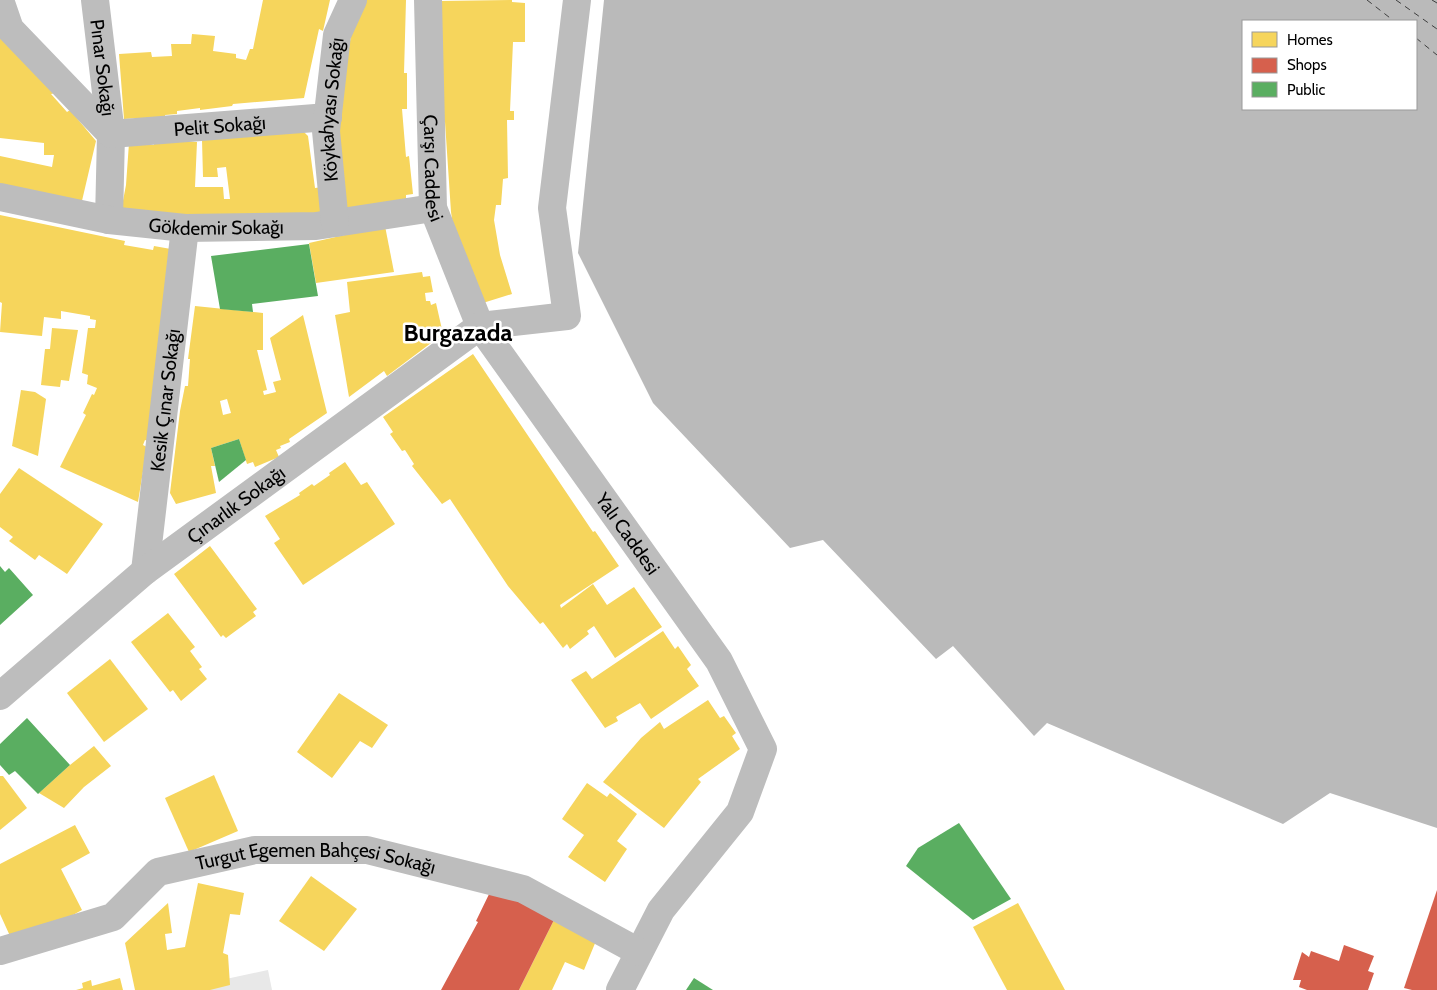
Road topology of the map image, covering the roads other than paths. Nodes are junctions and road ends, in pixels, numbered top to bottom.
1 (0, 0) edge
2 (95, 0) edge
3 (353, 0) edge
4 (428, 0) edge
5 (577, 0) edge
6 (5, 29) edge
7 (328, 117) junction
8 (112, 134) junction
9 (0, 197) edge
10 (433, 208) junction
11 (109, 220) junction
12 (335, 223) junction
13 (184, 228) junction
14 (480, 326) junction
15 (145, 571) junction
16 (0, 696) edge
17 (0, 951) edge
18 (639, 952) junction
19 (620, 990) edge

1 - 6 street
2 - 8 street, Pınar Sokağı
3 - 7 street, Köykahyası Sokağı
4 - 10 street, Çarşı Caddesi
5 - 14 street
6 - 8 street
7 - 8 street, Pelit Sokağı
7 - 12 street, Köykahyası Sokağı
8 - 11 street, Pınar Sokağı
9 - 11 street, Gökdemir Sokağı
10 - 12 street, Gökdemir Sokağı
10 - 14 street, Çarşı Caddesi
11 - 13 street, Gökdemir Sokağı
12 - 13 street, Gökdemir Sokağı
13 - 15 street, Kesik Çınar Sokağı
14 - 15 street, Çınarlık Sokağı
14 - 18 street, Yalı Caddesi
15 - 16 street, Çınarlık Sokağı
17 - 18 street, Turgut Egemen Bahçesi Sokağı
18 - 19 street

